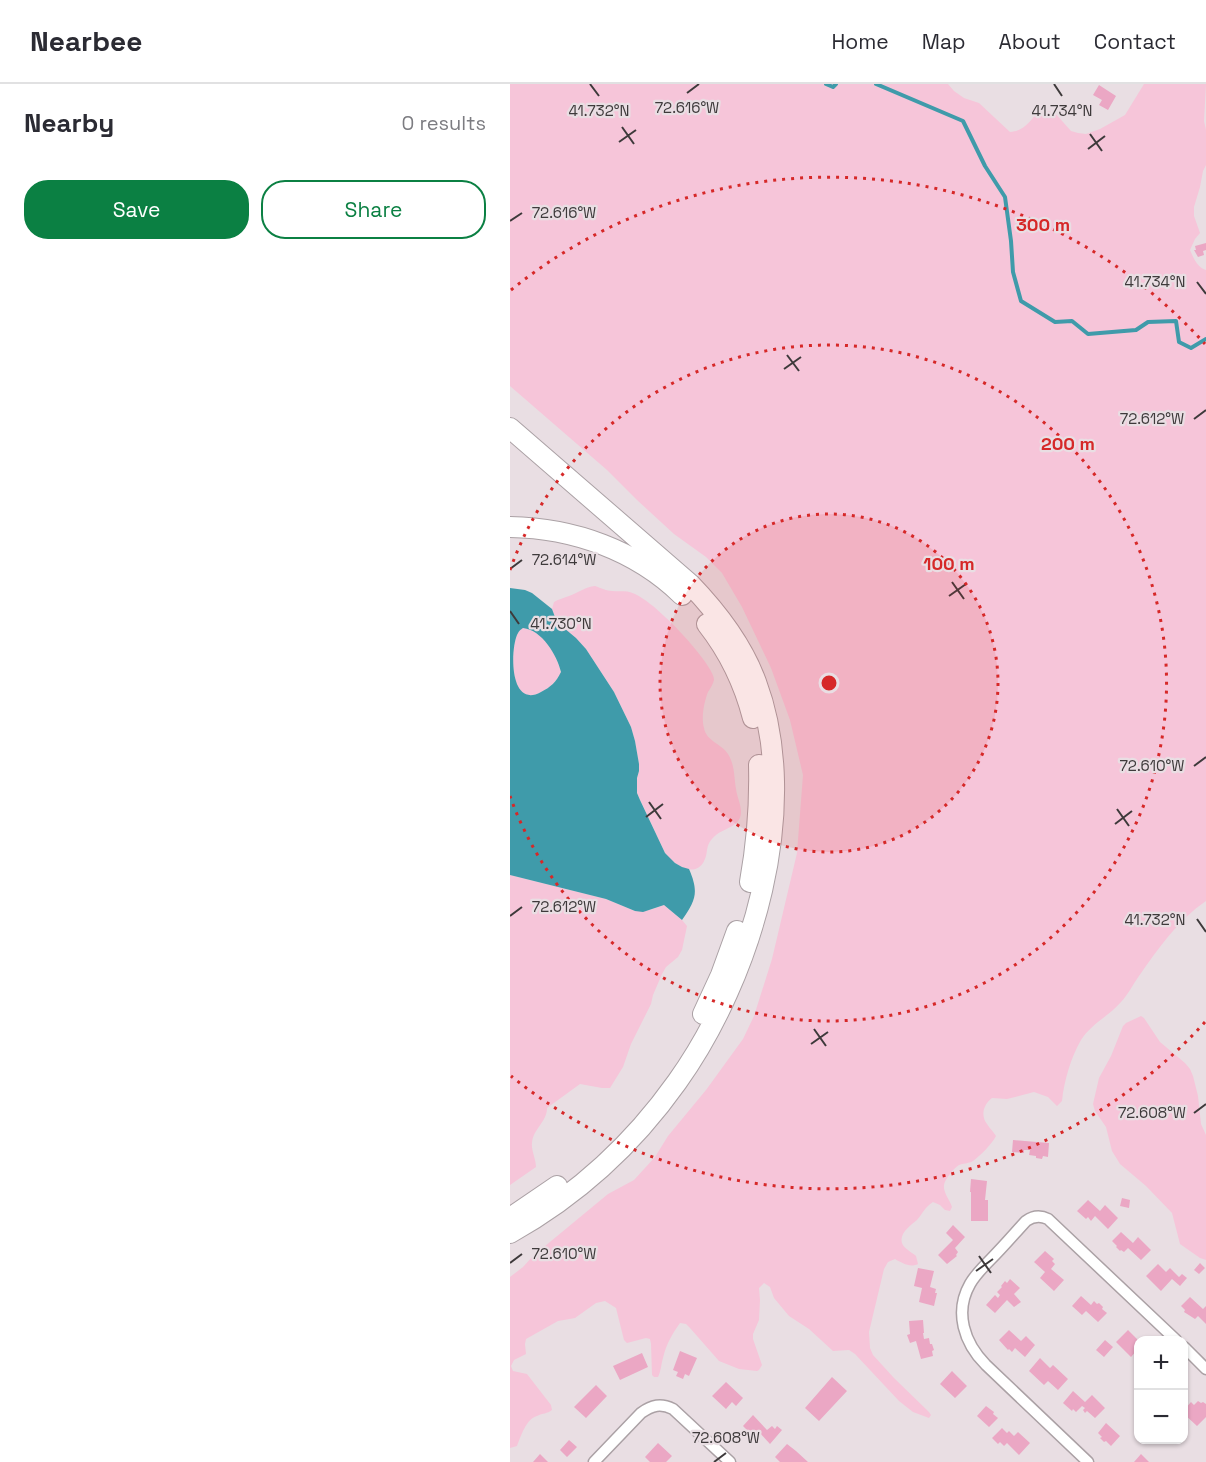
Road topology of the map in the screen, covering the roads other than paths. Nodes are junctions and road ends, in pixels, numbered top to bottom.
1 (510, 428) edge
2 (510, 527) edge
3 (510, 1218) edge
4 (510, 1233) edge
5 (1171, 1336) edge
6 (1188, 1351) edge
7 (1206, 1369) edge
8 (594, 1462) edge
9 (730, 1462) edge
10 (1088, 1462) edge

1 - 4 highway
2 - 3 highway
5 - 10 street
6 - 7 street
8 - 9 street

